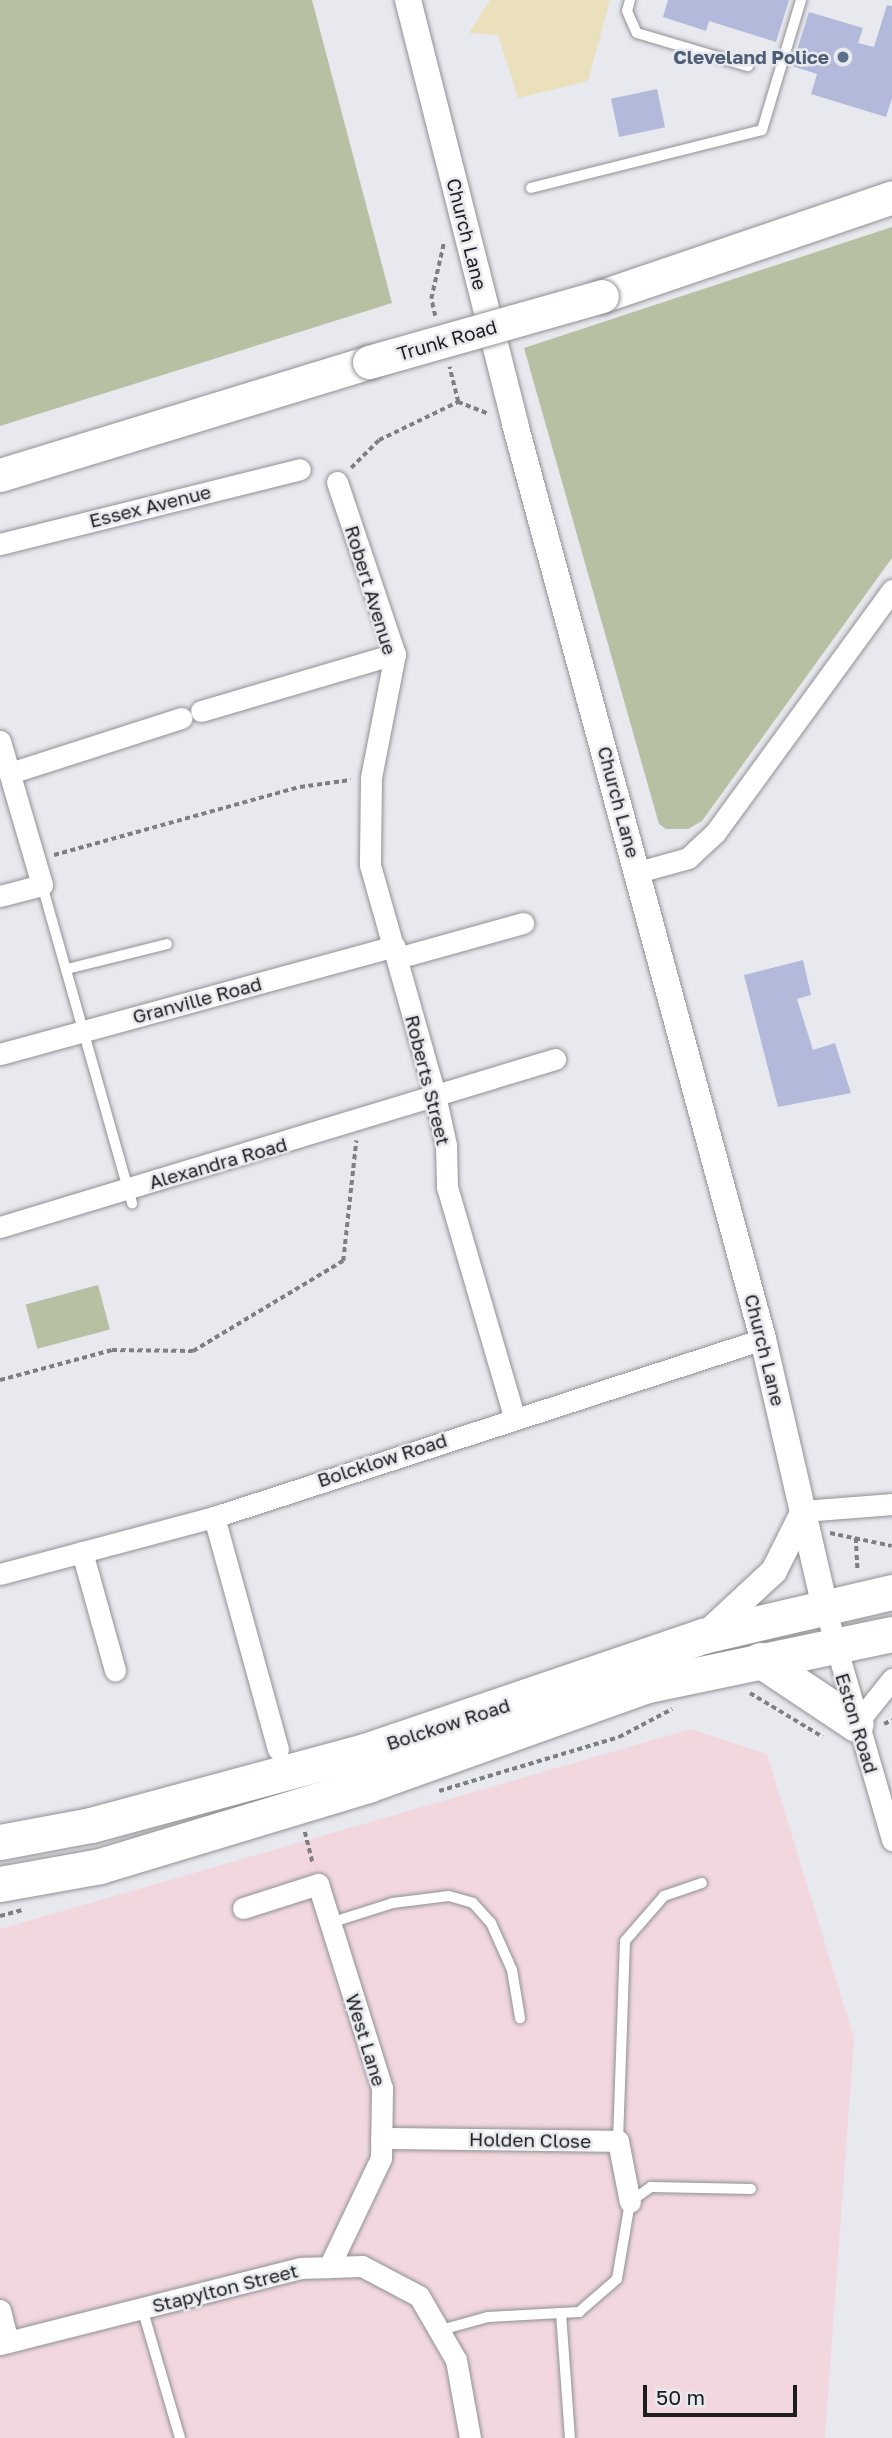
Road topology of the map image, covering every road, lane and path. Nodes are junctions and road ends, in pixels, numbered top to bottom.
1 (408, 0) edge
2 (630, 0) edge
3 (801, 0) edge
4 (748, 66) dead end
5 (531, 188) dead end
6 (892, 197) edge
7 (300, 469) dead end
8 (0, 475) edge
9 (337, 482) dead end
10 (0, 544) edge
11 (892, 590) edge
12 (395, 654) junction
13 (201, 710) dead end
14 (181, 718) dead end
15 (0, 741) edge
16 (10, 773) junction
17 (371, 777) junction
18 (35, 860) junction
19 (370, 865) joint
20 (638, 872) junction
21 (42, 885) junction
22 (0, 896) edge
23 (523, 923) dead end
24 (167, 944) dead end
25 (396, 952) junction
26 (67, 969) junction
27 (86, 1031) junction
28 (0, 1054) edge
29 (555, 1059) dead end
30 (435, 1094) junction
31 (358, 1121) junction
32 (130, 1197) junction
33 (0, 1227) edge
34 (763, 1339) junction
35 (0, 1380) edge
36 (514, 1416) junction
37 (892, 1504) edge
38 (214, 1517) junction
39 (806, 1520) junction
40 (892, 1546) edge
41 (82, 1552) junction
42 (0, 1574) edge
43 (892, 1592) edge
44 (824, 1604) junction
45 (892, 1634) edge
46 (703, 1636) junction
47 (833, 1645) junction
48 (760, 1660) junction
49 (116, 1670) dead end
50 (892, 1679) edge
51 (681, 1705) dead end
52 (856, 1724) junction
53 (278, 1749) dead end
54 (436, 1792) dead end
55 (318, 1827) dead end
56 (892, 1840) edge
57 (0, 1842) edge
58 (702, 1883) dead end
59 (0, 1884) edge
60 (318, 1884) junction
61 (243, 1908) dead end
62 (330, 1923) junction
63 (520, 2018) dead end
64 (381, 2138) junction
65 (618, 2141) junction
66 (751, 2189) dead end
67 (630, 2202) junction
68 (329, 2267) junction
69 (142, 2308) junction
70 (0, 2310) edge
71 (561, 2313) junction
72 (441, 2330) junction
73 (4, 2343) edge
74 (180, 2438) edge
75 (470, 2438) edge
76 (570, 2438) edge

1 - 20 street, Church Lane
2 - 4 lane
3 - 5 lane
6 - 8 main road, Trunk Road, bridge
7 - 10 street, Essex Avenue
9 - 12 street, Robert Avenue
11 - 20 street
12 - 13 street
12 - 17 street, Robert Avenue
14 - 16 street
15 - 16 street
16 - 18 street
17 - 18 path
17 - 19 street, Robert Avenue
18 - 21 street
19 - 25 street, Roberts Street
20 - 34 street, Church Lane
21 - 22 street
21 - 26 lane
23 - 25 street, Granville Road
24 - 26 lane
25 - 27 street, Granville Road
25 - 30 street, Roberts Street
26 - 27 lane
27 - 28 street, Granville Road
27 - 32 lane
29 - 30 street, Alexandra Road
30 - 31 street, Alexandra Road
30 - 36 street, Roberts Street
31 - 32 street, Alexandra Road
31 - 35 path
32 - 33 street, Alexandra Road
34 - 36 street, Bolcklow Road
34 - 39 street, Church Lane
36 - 38 street, Bolcklow Road
37 - 39 street
38 - 41 street, Bolcklow Road
38 - 53 street
39 - 40 path
39 - 44 street, Church Lane
39 - 46 street
41 - 42 street, Bolcklow Road
41 - 49 street
43 - 44 highway, Bolckow Road
44 - 46 highway, Bolckow Road
44 - 47 street, Eston Road
45 - 47 highway, Bolckow Road
46 - 57 highway, Bolckow Road
47 - 48 highway, Bolckow Road
47 - 52 street, Eston Road
48 - 52 highway
48 - 59 highway, Bolckow Road
50 - 52 street
51 - 54 path
52 - 56 street, Eston Road
55 - 60 path
58 - 65 lane
60 - 61 street
60 - 62 street, West Lane
62 - 63 lane
62 - 64 street, West Lane
64 - 65 street, Holden Close
64 - 68 street, West Lane
65 - 67 street, Holden Close
66 - 67 lane
67 - 71 lane
68 - 69 street, Stapylton Street
68 - 72 street, Stapylton Street
69 - 73 street, Stapylton Street
69 - 74 lane
70 - 73 street
71 - 72 lane
71 - 76 lane
72 - 75 street, Stapylton Street

